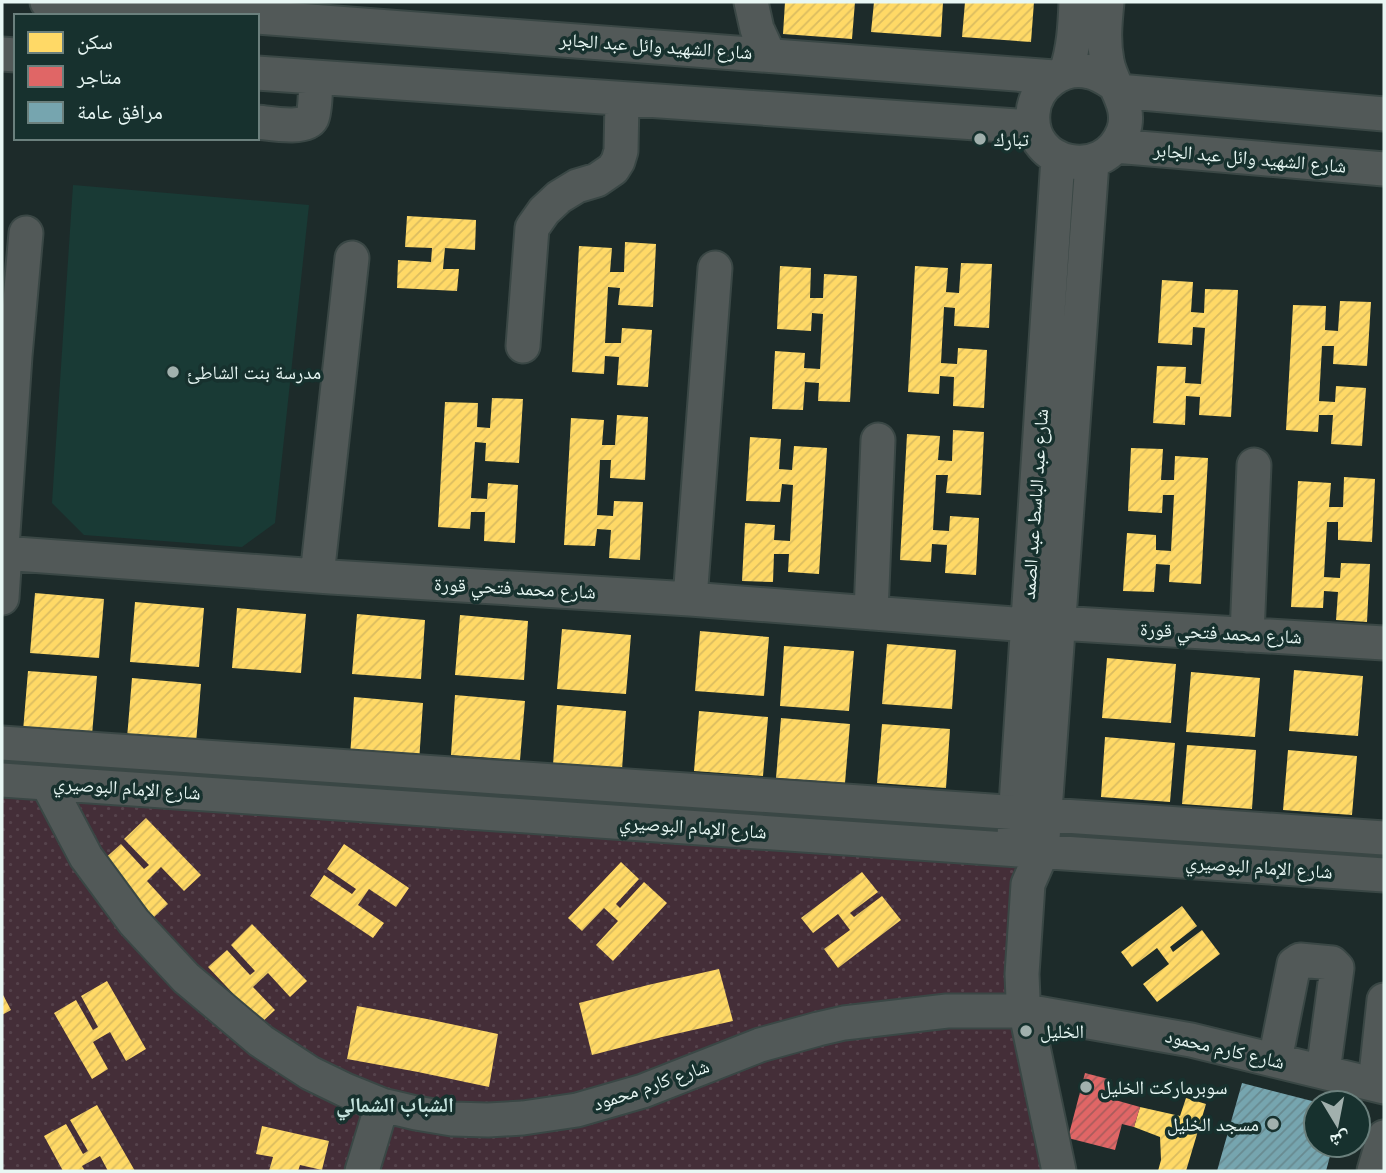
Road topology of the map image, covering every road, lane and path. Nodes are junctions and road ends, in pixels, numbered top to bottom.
1 (47, 2) edge
2 (751, 2) edge
3 (1076, 2) edge
4 (1107, 2) edge
5 (212, 14) edge
6 (259, 17) edge
7 (769, 55) junction
8 (803, 58) junction
9 (259, 74) edge
10 (1060, 74) junction
11 (316, 78) junction
12 (1116, 88) junction
13 (622, 100) junction
14 (801, 112) junction
15 (1384, 114) edge
16 (259, 122) edge
17 (1033, 127) junction
18 (1103, 154) junction
19 (1058, 158) junction
20 (1384, 169) edge
21 (26, 233) dead end
22 (352, 258) dead end
23 (715, 268) dead end
24 (523, 346) dead end
25 (878, 440) dead end
26 (1254, 465) dead end
27 (3, 551) edge
28 (317, 576) junction
29 (2, 598) edge
30 (690, 598) junction
31 (871, 613) junction
32 (1043, 624) junction
33 (1247, 635) junction
34 (1384, 643) edge
35 (2, 743) edge
36 (2, 780) edge
37 (47, 783) junction
38 (1030, 814) junction
39 (1384, 838) edge
40 (1027, 851) junction
41 (1384, 875) edge
42 (1384, 1000) edge
43 (1026, 1010) junction
44 (1328, 1038) junction
45 (1278, 1045) junction
46 (1323, 1072) junction
47 (1380, 1085) edge
48 (382, 1105) junction
49 (1384, 1137) edge
50 (362, 1171) edge
51 (1059, 1171) edge
52 (1374, 1171) edge

1 - 5 street
2 - 7 street
3 - 10 street
4 - 12 street
6 - 7 street, شارع الشهيد وائل عبد الجابر
7 - 8 street, شارع الشهيد وائل عبد الجابر
8 - 10 street, شارع الشهيد وائل عبد الجابر
8 - 14 street
9 - 11 street
10 - 12 street
10 - 17 street
11 - 13 street
11 - 16 street
12 - 15 street
12 - 18 street
13 - 14 street
13 - 24 street
14 - 17 street
17 - 19 street
18 - 19 street
18 - 20 street, شارع الشهيد وائل عبد الجابر
18 - 32 street, شارع عبد الباسط عبد الصمد
19 - 32 street, شارع عبد الباسط عبد الصمد
21 - 27 street
22 - 28 street
23 - 30 street
25 - 31 street
26 - 33 street
27 - 28 street, شارع محمد فتحي قورة
27 - 29 street
28 - 30 street, شارع محمد فتحي قورة
30 - 31 street, شارع محمد فتحي قورة
31 - 32 street, شارع محمد فتحي قورة
32 - 33 street, شارع محمد فتحي قورة
32 - 38 street, شارع عبد الباسط عبد الصمد
33 - 34 street, شارع محمد فتحي قورة
35 - 38 street, شارع الإمام البوصيري
36 - 37 street, شارع الإمام البوصيري
37 - 40 street, شارع الإمام البوصيري
37 - 48 street, شارع كارم محمود
38 - 39 street, شارع الإمام البوصيري
38 - 40 street, شارع عبد الباسط عبد الصمد
40 - 41 street, شارع الإمام البوصيري
40 - 43 street
42 - 47 street
43 - 45 street, شارع كارم محمود
43 - 48 street, شارع كارم محمود
43 - 51 street
44 - 45 street
44 - 45 street
44 - 46 street
45 - 46 street, شارع كارم محمود
46 - 47 street, شارع كارم محمود
48 - 50 street
49 - 52 street

